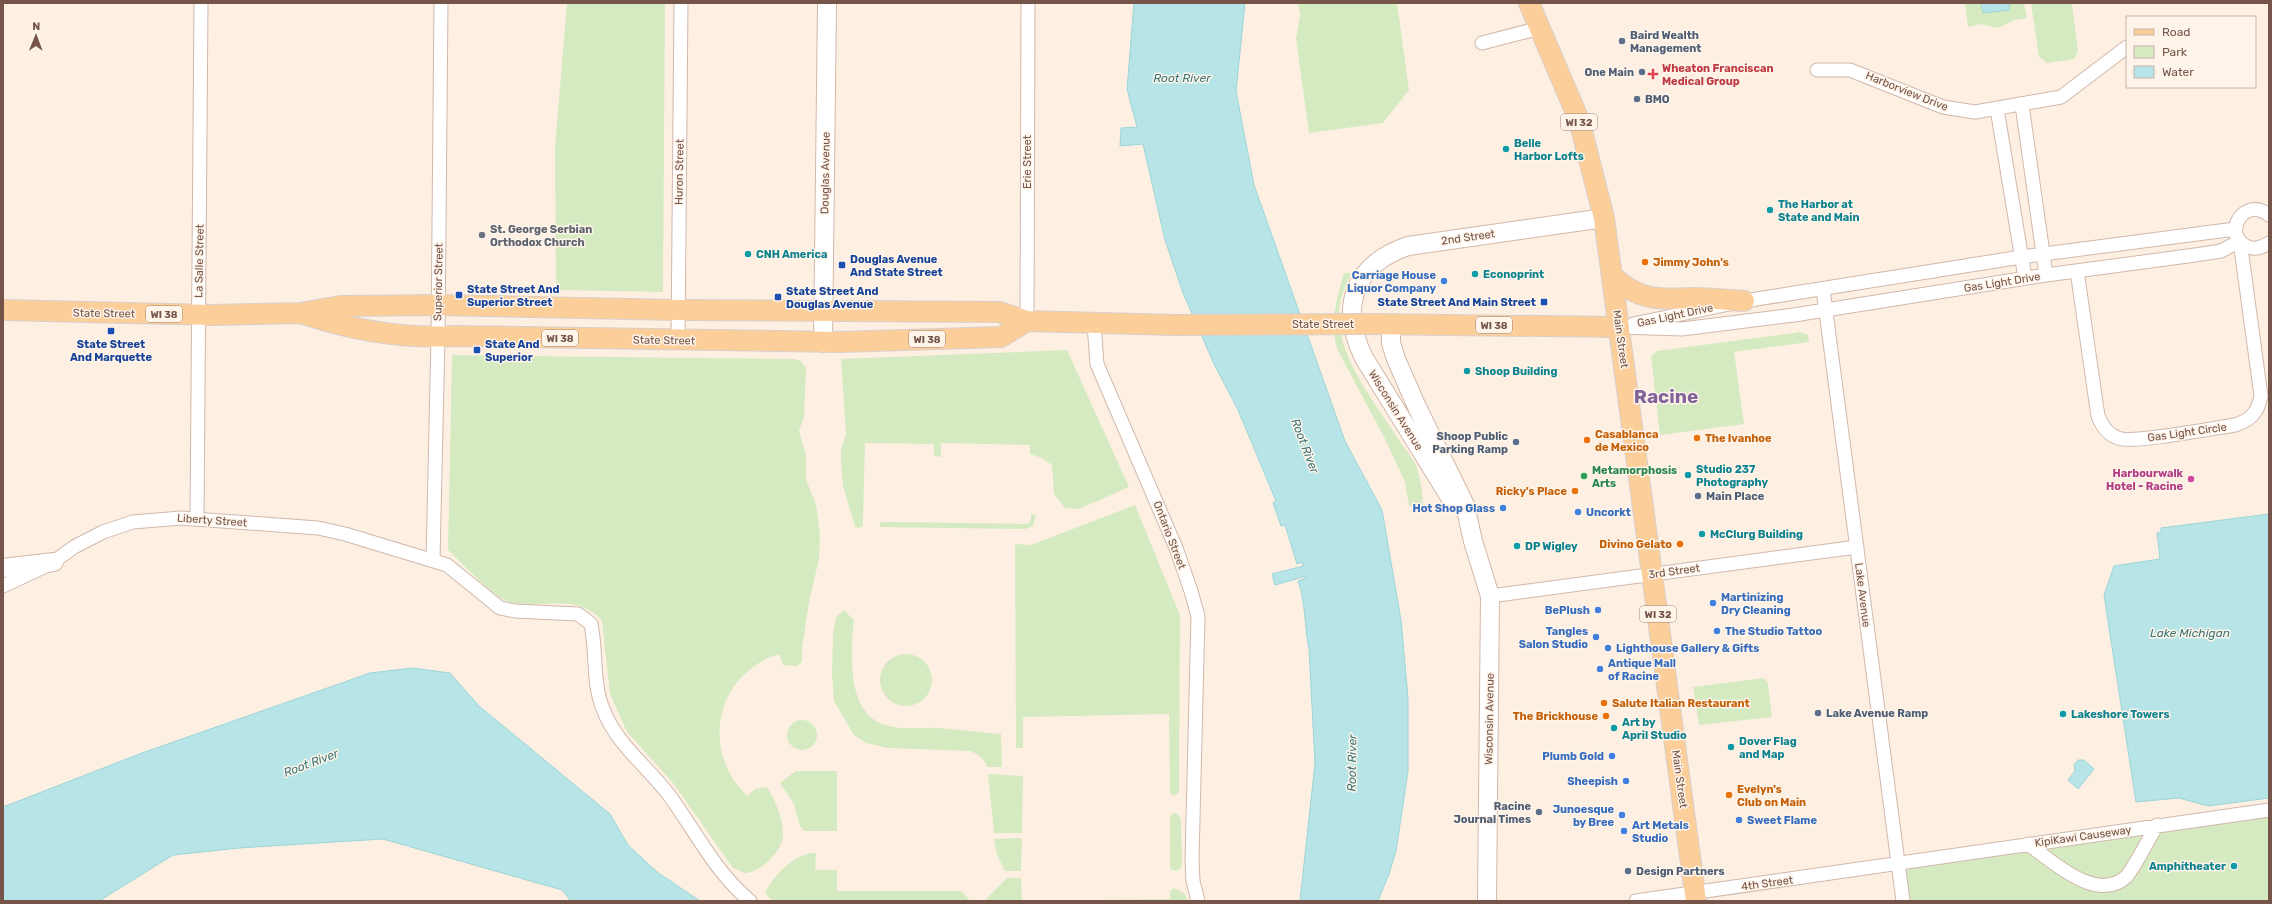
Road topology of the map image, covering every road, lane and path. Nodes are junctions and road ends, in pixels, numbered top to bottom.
1 (202, 3) edge
2 (441, 3) edge
3 (681, 3) edge
4 (827, 3) edge
5 (1028, 3) edge
6 (1529, 3) edge
7 (1540, 28) junction
8 (1482, 43) dead end
9 (2126, 48) edge
10 (1817, 70) dead end
11 (2022, 105) junction
12 (1997, 109) junction
13 (2269, 215) edge
14 (1604, 218) junction
15 (2238, 235) junction
16 (2269, 243) edge
17 (2042, 254) junction
18 (2021, 256) junction
19 (2077, 271) junction
20 (2046, 275) junction
21 (1612, 276) junction
22 (2025, 278) junction
23 (1822, 289) junction
24 (1355, 294) joint
25 (1744, 301) junction
26 (438, 305) junction
27 (3, 310) edge
28 (678, 310) junction
29 (27, 311) junction
30 (1825, 311) junction
31 (823, 312) junction
32 (301, 313) junction
33 (198, 314) junction
34 (1027, 321) junction
35 (3, 324) edge
36 (1094, 324) junction
37 (1391, 324) junction
38 (1619, 327) junction
39 (438, 337) junction
40 (678, 340) junction
41 (823, 343) junction
42 (197, 519) junction
43 (1473, 541) junction
44 (1857, 546) junction
45 (433, 560) junction
46 (54, 562) junction
47 (3, 568) edge
48 (1653, 574) junction
49 (3, 586) edge
50 (1490, 596) junction
51 (2269, 810) edge
52 (2157, 825) junction
53 (2028, 844) junction
54 (1897, 863) junction
55 (1695, 897) edge
56 (750, 901) edge
57 (1198, 901) edge
58 (1487, 901) edge
59 (1636, 901) edge
60 (1902, 901) edge

1 - 33 street, La Salle Street
2 - 26 street, Superior Street
3 - 28 street, Huron Street
4 - 31 street, Douglas Avenue
5 - 34 street, Erie Street
6 - 7 main road, Main Street / WI 32
7 - 8 street
7 - 14 main road, Main Street / WI 32
9 - 11 street, Harborview Drive
10 - 12 street, Harborview Drive
11 - 12 street, Harborview Drive
11 - 17 street
12 - 18 street
13 - 15 street
14 - 21 main road, Main Street / WI 32
14 - 24 street, 2nd Street
15 - 16 street
15 - 17 street, Gas Light Drive
15 - 19 street, Gas Light Drive
15 - 19 street, Gas Light Circle
17 - 18 street, Gas Light Drive
17 - 20 street
18 - 22 street
18 - 23 street, Gas Light Drive
19 - 20 street, Gas Light Drive
20 - 22 street, Gas Light Drive
21 - 25 main road
21 - 38 main road, Main Street / WI 32
22 - 30 street, Gas Light Drive
23 - 25 street, Gas Light Drive
23 - 30 street, Lake Avenue
24 - 43 street, Wisconsin Avenue
25 - 38 street, Gas Light Drive
26 - 28 main road, State Street / WI 38
26 - 32 main road, State Street / WI 38
26 - 39 street, Superior Street
27 - 29 main road, State Street / WI 38
28 - 31 main road, State Street / WI 38
28 - 40 street, Huron Street
29 - 33 main road, State Street / WI 38
29 - 35 main road
30 - 38 street, Gas Light Drive
30 - 44 street, Lake Avenue
31 - 34 main road, State Street / WI 38
31 - 41 street, Douglas Avenue
32 - 33 main road, State Street / WI 38
32 - 39 main road, State Street / WI 38
33 - 42 street, La Salle Street
34 - 36 main road, State Street / WI 38
34 - 41 main road, State Street / WI 38
36 - 37 main road, State Street / WI 38, bridge
36 - 57 street, Ontario Street
37 - 38 main road, State Street / WI 38
37 - 43 street, Wisconsin Avenue
38 - 48 main road, Main Street / WI 32
39 - 40 main road, State Street / WI 38
39 - 45 street, Superior Street
40 - 41 main road, State Street / WI 38
42 - 45 street, Liberty Street
42 - 46 street, Liberty Street
43 - 50 street, Wisconsin Avenue
44 - 48 street, 3rd Street
44 - 54 street, Lake Avenue
45 - 56 street, Liberty Street
46 - 47 street
46 - 49 street, Liberty Street
48 - 50 street, 3rd Street
48 - 55 main road, Main Street / WI 32
50 - 58 street, Wisconsin Avenue
51 - 52 street, KipiKawi Causeway
52 - 53 street, KipiKawi Causeway
52 - 53 street
53 - 54 street, KipiKawi Causeway
54 - 55 street, 4th Street
54 - 60 street, Lake Avenue
55 - 59 street, 4th Street

